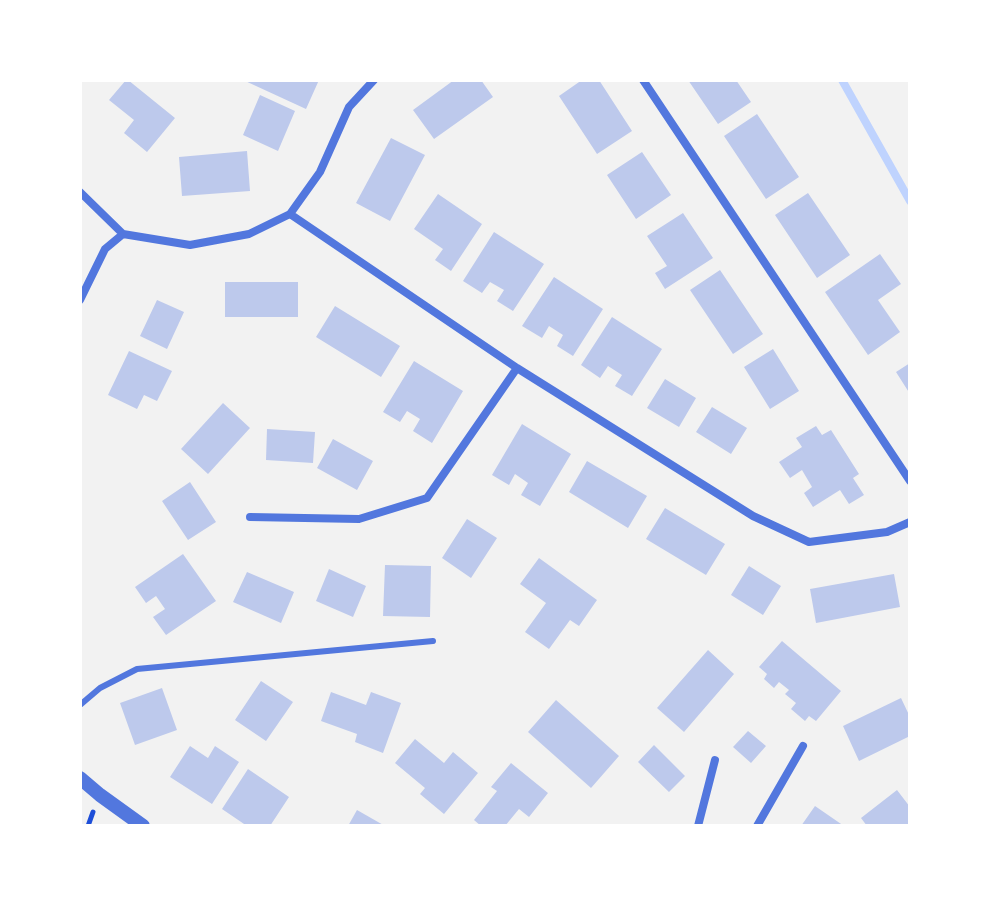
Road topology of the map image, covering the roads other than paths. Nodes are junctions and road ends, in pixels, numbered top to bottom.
1 (374, 80) edge
2 (643, 80) edge
3 (80, 192) edge
4 (290, 214) junction
5 (123, 234) junction
6 (80, 300) edge
7 (517, 368) junction
8 (910, 481) edge
9 (250, 517) dead end
10 (910, 522) edge
11 (433, 641) dead end
12 (80, 705) edge
13 (803, 746) dead end
14 (715, 760) dead end
15 (80, 778) edge
16 (122, 819) edge
17 (143, 826) edge
18 (698, 826) edge
19 (757, 826) edge

1 - 4 street
2 - 8 street
3 - 5 street
4 - 5 street
4 - 7 street
5 - 6 street
7 - 9 street
7 - 10 street
11 - 12 lane
13 - 19 street
14 - 18 street
15 - 16 street
16 - 17 street

